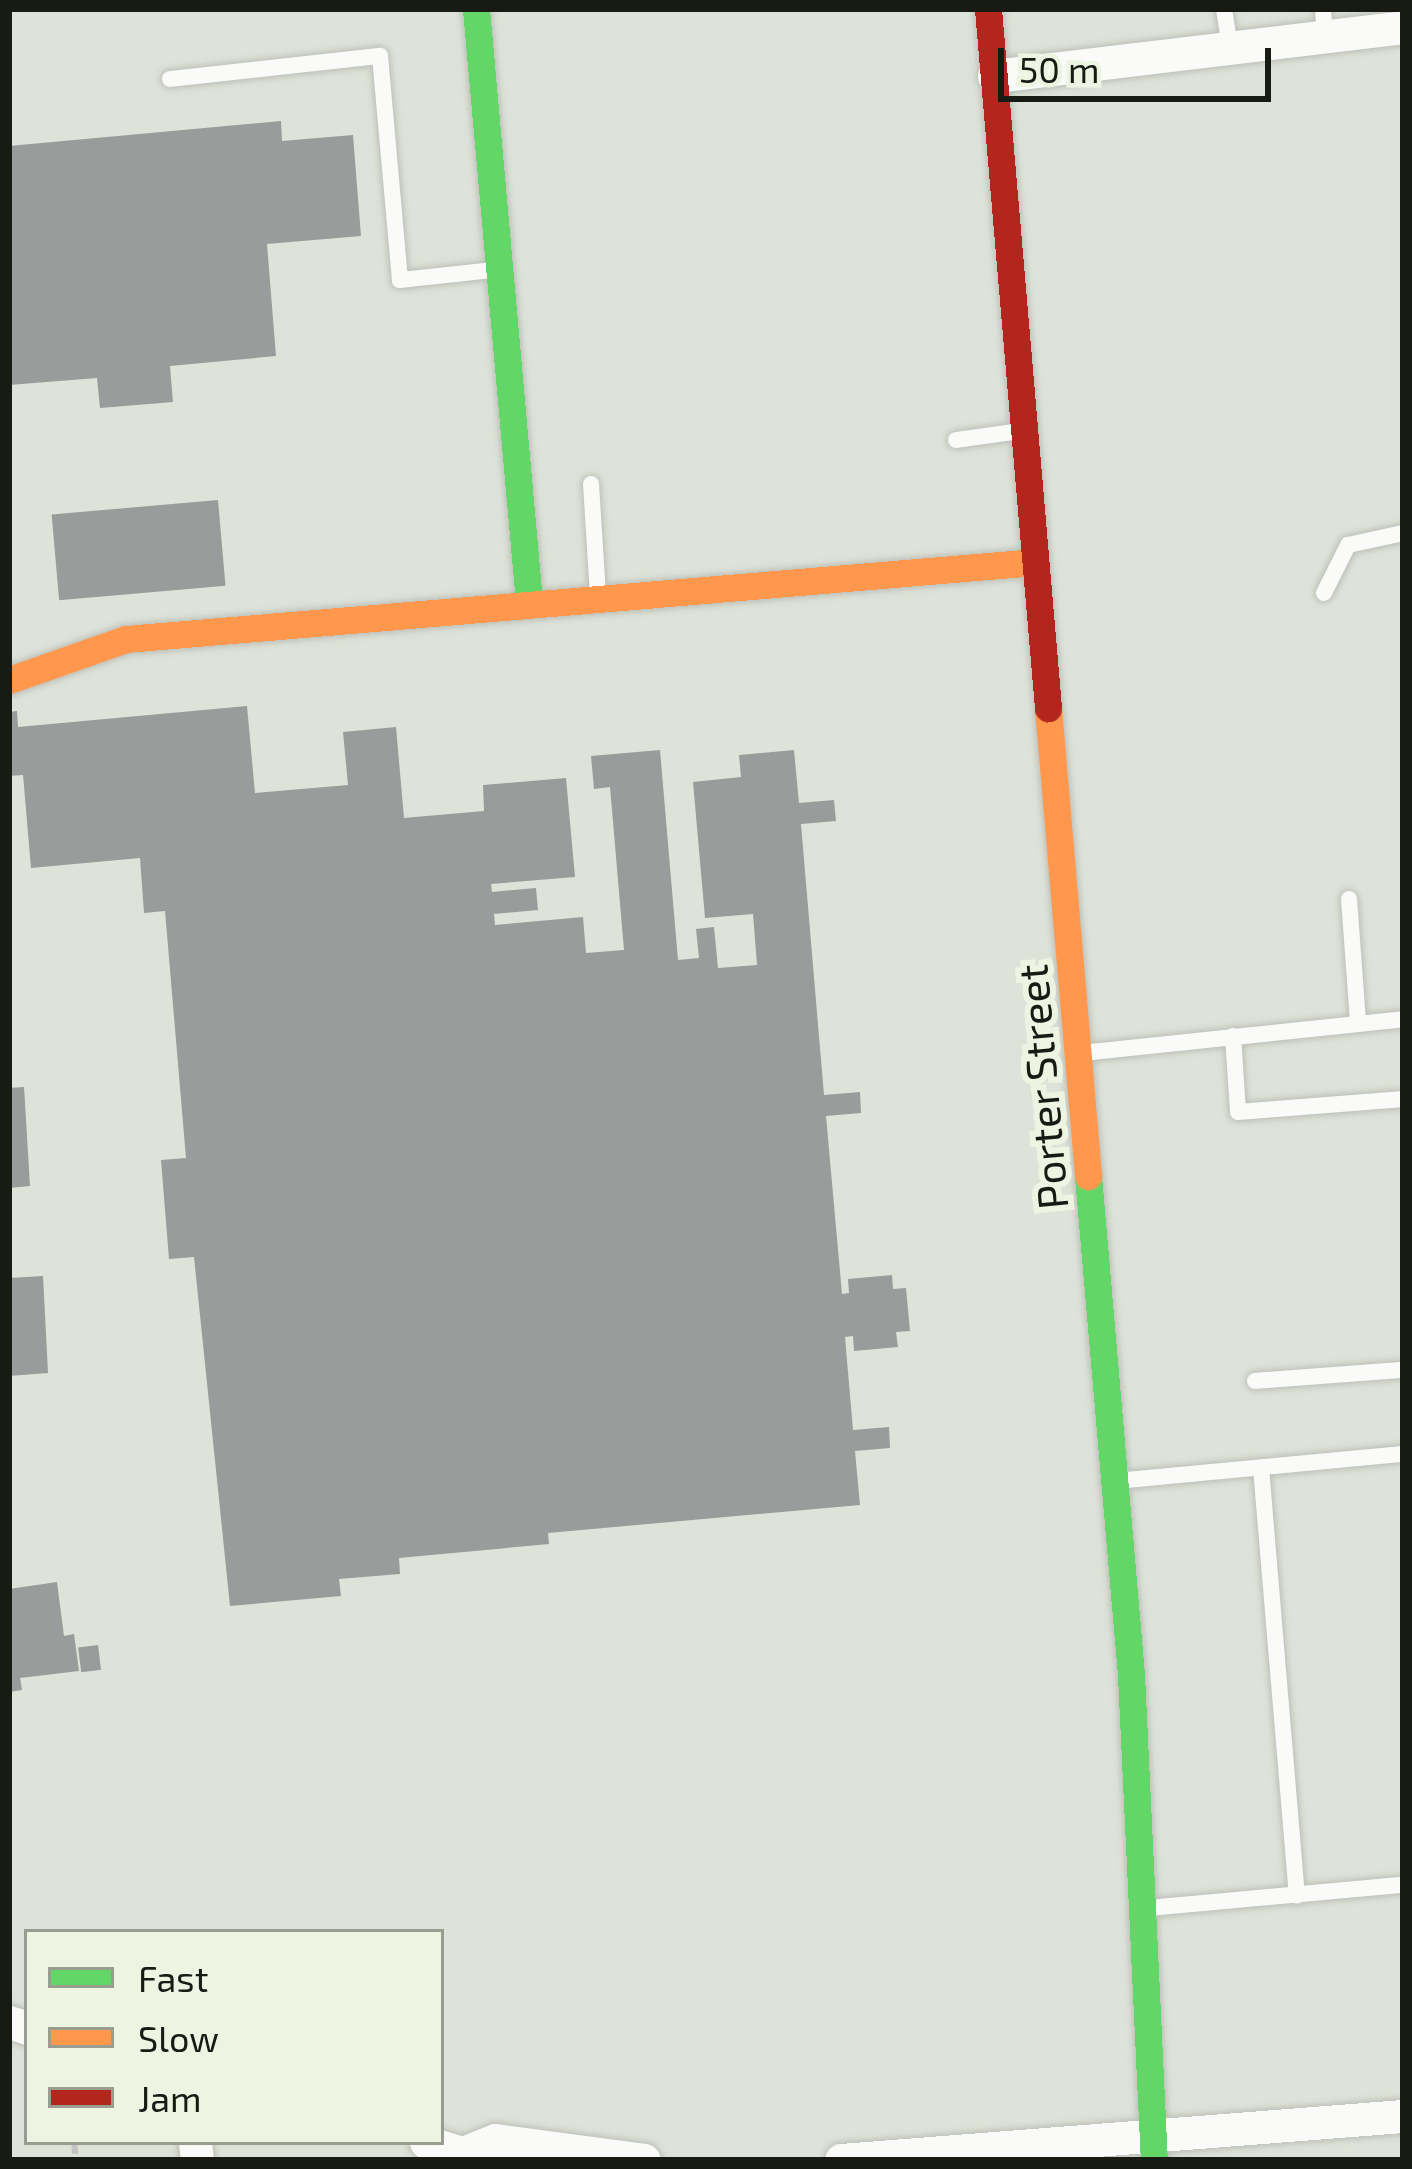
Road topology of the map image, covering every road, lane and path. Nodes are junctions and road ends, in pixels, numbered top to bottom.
1 (476, 9) edge
2 (988, 9) edge
3 (1224, 9) edge
4 (1324, 23) edge
5 (1403, 27) edge
6 (1230, 48) junction
7 (994, 76) junction
8 (170, 79) dead end
9 (500, 269) junction
10 (1023, 431) junction
11 (956, 440) dead end
12 (591, 484) dead end
13 (1403, 533) edge
14 (1035, 562) junction
15 (1324, 593) dead end
16 (598, 596) junction
17 (529, 602) junction
18 (9, 680) edge
19 (1349, 898) dead end
20 (1403, 1018) edge
21 (1358, 1024) junction
22 (1233, 1036) junction
23 (1081, 1053) junction
24 (1403, 1099) edge
25 (1403, 1370) edge
26 (1255, 1381) dead end
27 (1403, 1454) edge
28 (1262, 1468) junction
29 (1115, 1481) junction
30 (1403, 1885) edge
31 (1298, 1895) junction
32 (1141, 1909) junction
33 (1403, 2116) edge
34 (435, 2145) edge
35 (1153, 2148) edge
36 (465, 2156) edge
37 (644, 2160) edge
38 (841, 2160) edge

1 - 9 street
2 - 7 street, Porter Street
3 - 6 lane
4 - 5 street
4 - 6 street
6 - 7 street
7 - 10 street, Porter Street
8 - 9 lane
9 - 17 street
10 - 11 lane
10 - 14 street, Porter Street
12 - 16 lane
13 - 15 lane
14 - 16 street
14 - 23 street, Porter Street
16 - 17 street
17 - 18 street
19 - 21 lane
20 - 21 lane
21 - 22 lane
22 - 23 lane
22 - 24 lane
23 - 29 street, Porter Street
25 - 26 lane
27 - 28 lane
28 - 29 lane
28 - 31 lane
29 - 32 street, Porter Street
30 - 31 lane
31 - 32 lane
32 - 35 street, Porter Street
33 - 35 street
34 - 36 street
35 - 38 street
36 - 37 street

